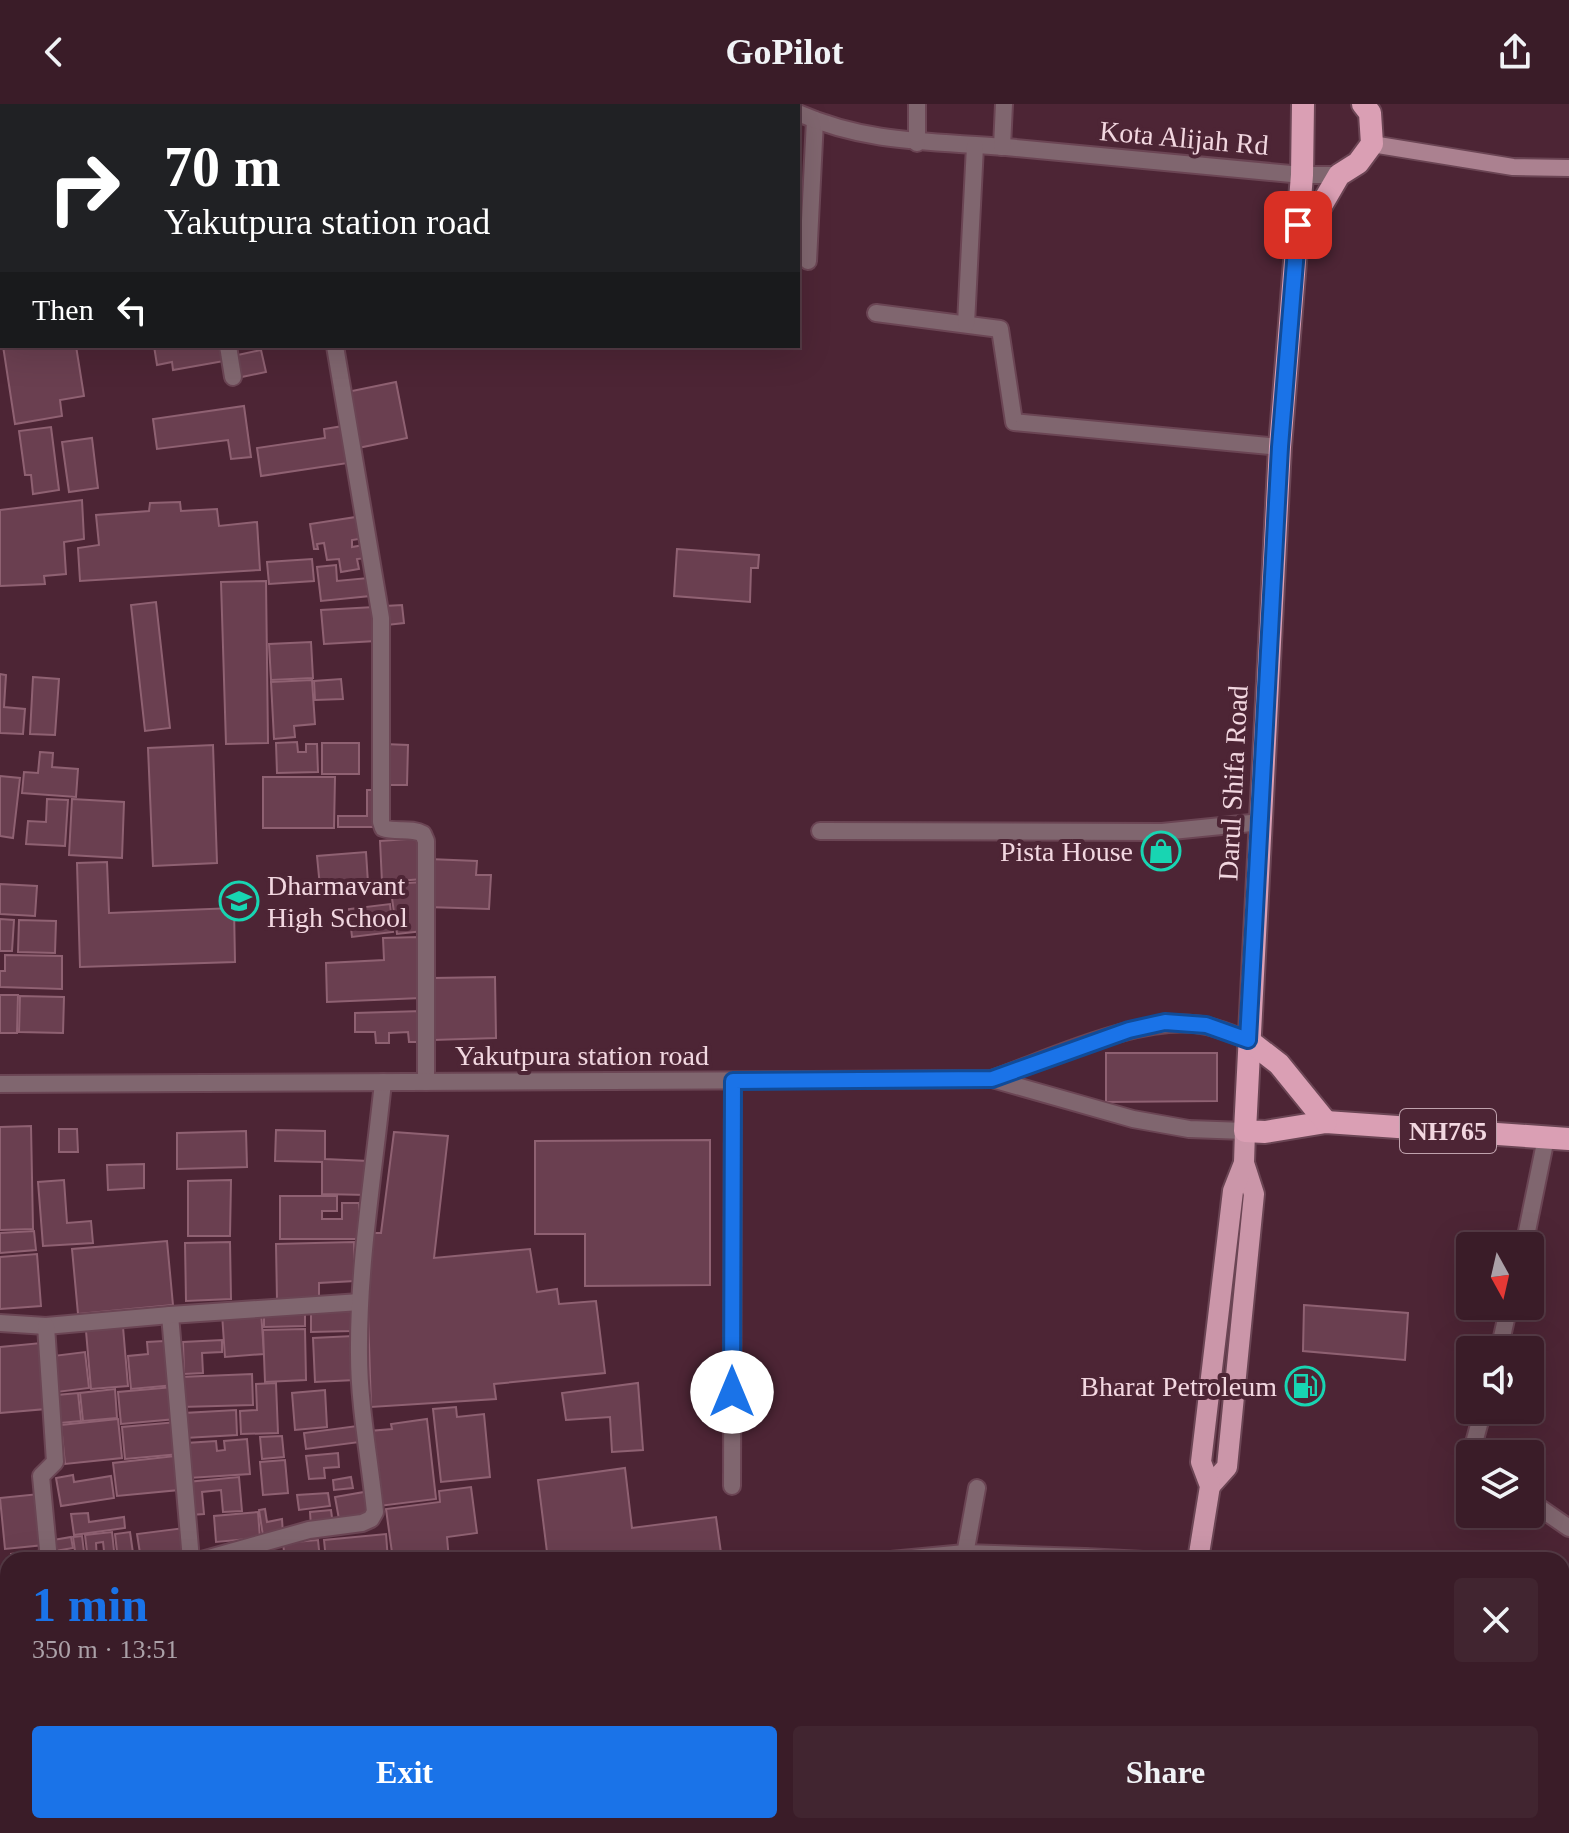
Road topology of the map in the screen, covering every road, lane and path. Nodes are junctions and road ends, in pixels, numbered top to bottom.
1 (917, 104) edge
2 (1004, 104) edge
3 (1303, 104) edge
4 (1363, 104) edge
5 (800, 114) edge
6 (815, 120) junction
7 (917, 143) junction
8 (1372, 144) junction
9 (975, 146) junction
10 (1002, 147) junction
11 (1569, 168) edge
12 (1302, 175) junction
13 (1339, 175) junction
14 (1296, 250) junction
15 (808, 261) dead end
16 (876, 313) dead end
17 (966, 324) junction
18 (228, 348) edge
19 (335, 348) edge
20 (233, 377) dead end
21 (1280, 447) junction
22 (1261, 822) junction
23 (820, 831) dead end
24 (1248, 1040) junction
25 (992, 1079) junction
26 (733, 1081) junction
27 (383, 1082) junction
28 (426, 1082) junction
29 (0, 1084) edge
30 (1326, 1122) junction
31 (1245, 1131) junction
32 (1558, 1139) edge
33 (1244, 1163) junction
34 (1528, 1232) edge
35 (360, 1302) junction
36 (170, 1315) junction
37 (0, 1323) edge
38 (46, 1326) junction
39 (732, 1486) dead end
40 (1210, 1486) junction
41 (977, 1488) dead end
42 (1544, 1511) edge
43 (1569, 1528) edge
44 (48, 1552) edge
45 (190, 1552) edge
46 (231, 1552) edge
47 (966, 1552) edge
48 (1199, 1552) edge

1 - 7 street
2 - 10 street
3 - 12 highway, Darul Shifa Road
4 - 8 highway
5 - 6 street, Kota Alijah Rd
6 - 7 street, Kota Alijah Rd
6 - 15 street
7 - 9 street, Kota Alijah Rd
8 - 11 main road
8 - 13 highway
9 - 10 street, Kota Alijah Rd
9 - 17 street
10 - 12 street, Kota Alijah Rd
12 - 13 street, Kota Alijah Rd
12 - 14 highway, Darul Shifa Road
13 - 14 highway
14 - 21 highway, Darul Shifa Road
16 - 17 street
17 - 21 street
18 - 20 street
19 - 28 street
21 - 22 highway, Darul Shifa Road
22 - 23 street
22 - 24 highway, Darul Shifa Road
24 - 25 street, Yakutpura station road
24 - 30 highway
24 - 31 highway, Darul Shifa Road
25 - 26 street, Yakutpura station road
25 - 31 street
26 - 28 street, Yakutpura station road
26 - 39 street
27 - 28 street, Yakutpura station road
27 - 29 street, Yakutpura station road
27 - 35 street
30 - 31 highway, NH765
30 - 32 highway, NH765
31 - 33 main road, Darul Shifa Road
32 - 34 street
33 - 40 main road, Darul Shifa Road
33 - 40 main road
35 - 36 street
35 - 46 street
36 - 38 street
36 - 45 street
37 - 38 street
38 - 44 street
40 - 48 main road
41 - 47 street
42 - 43 street

